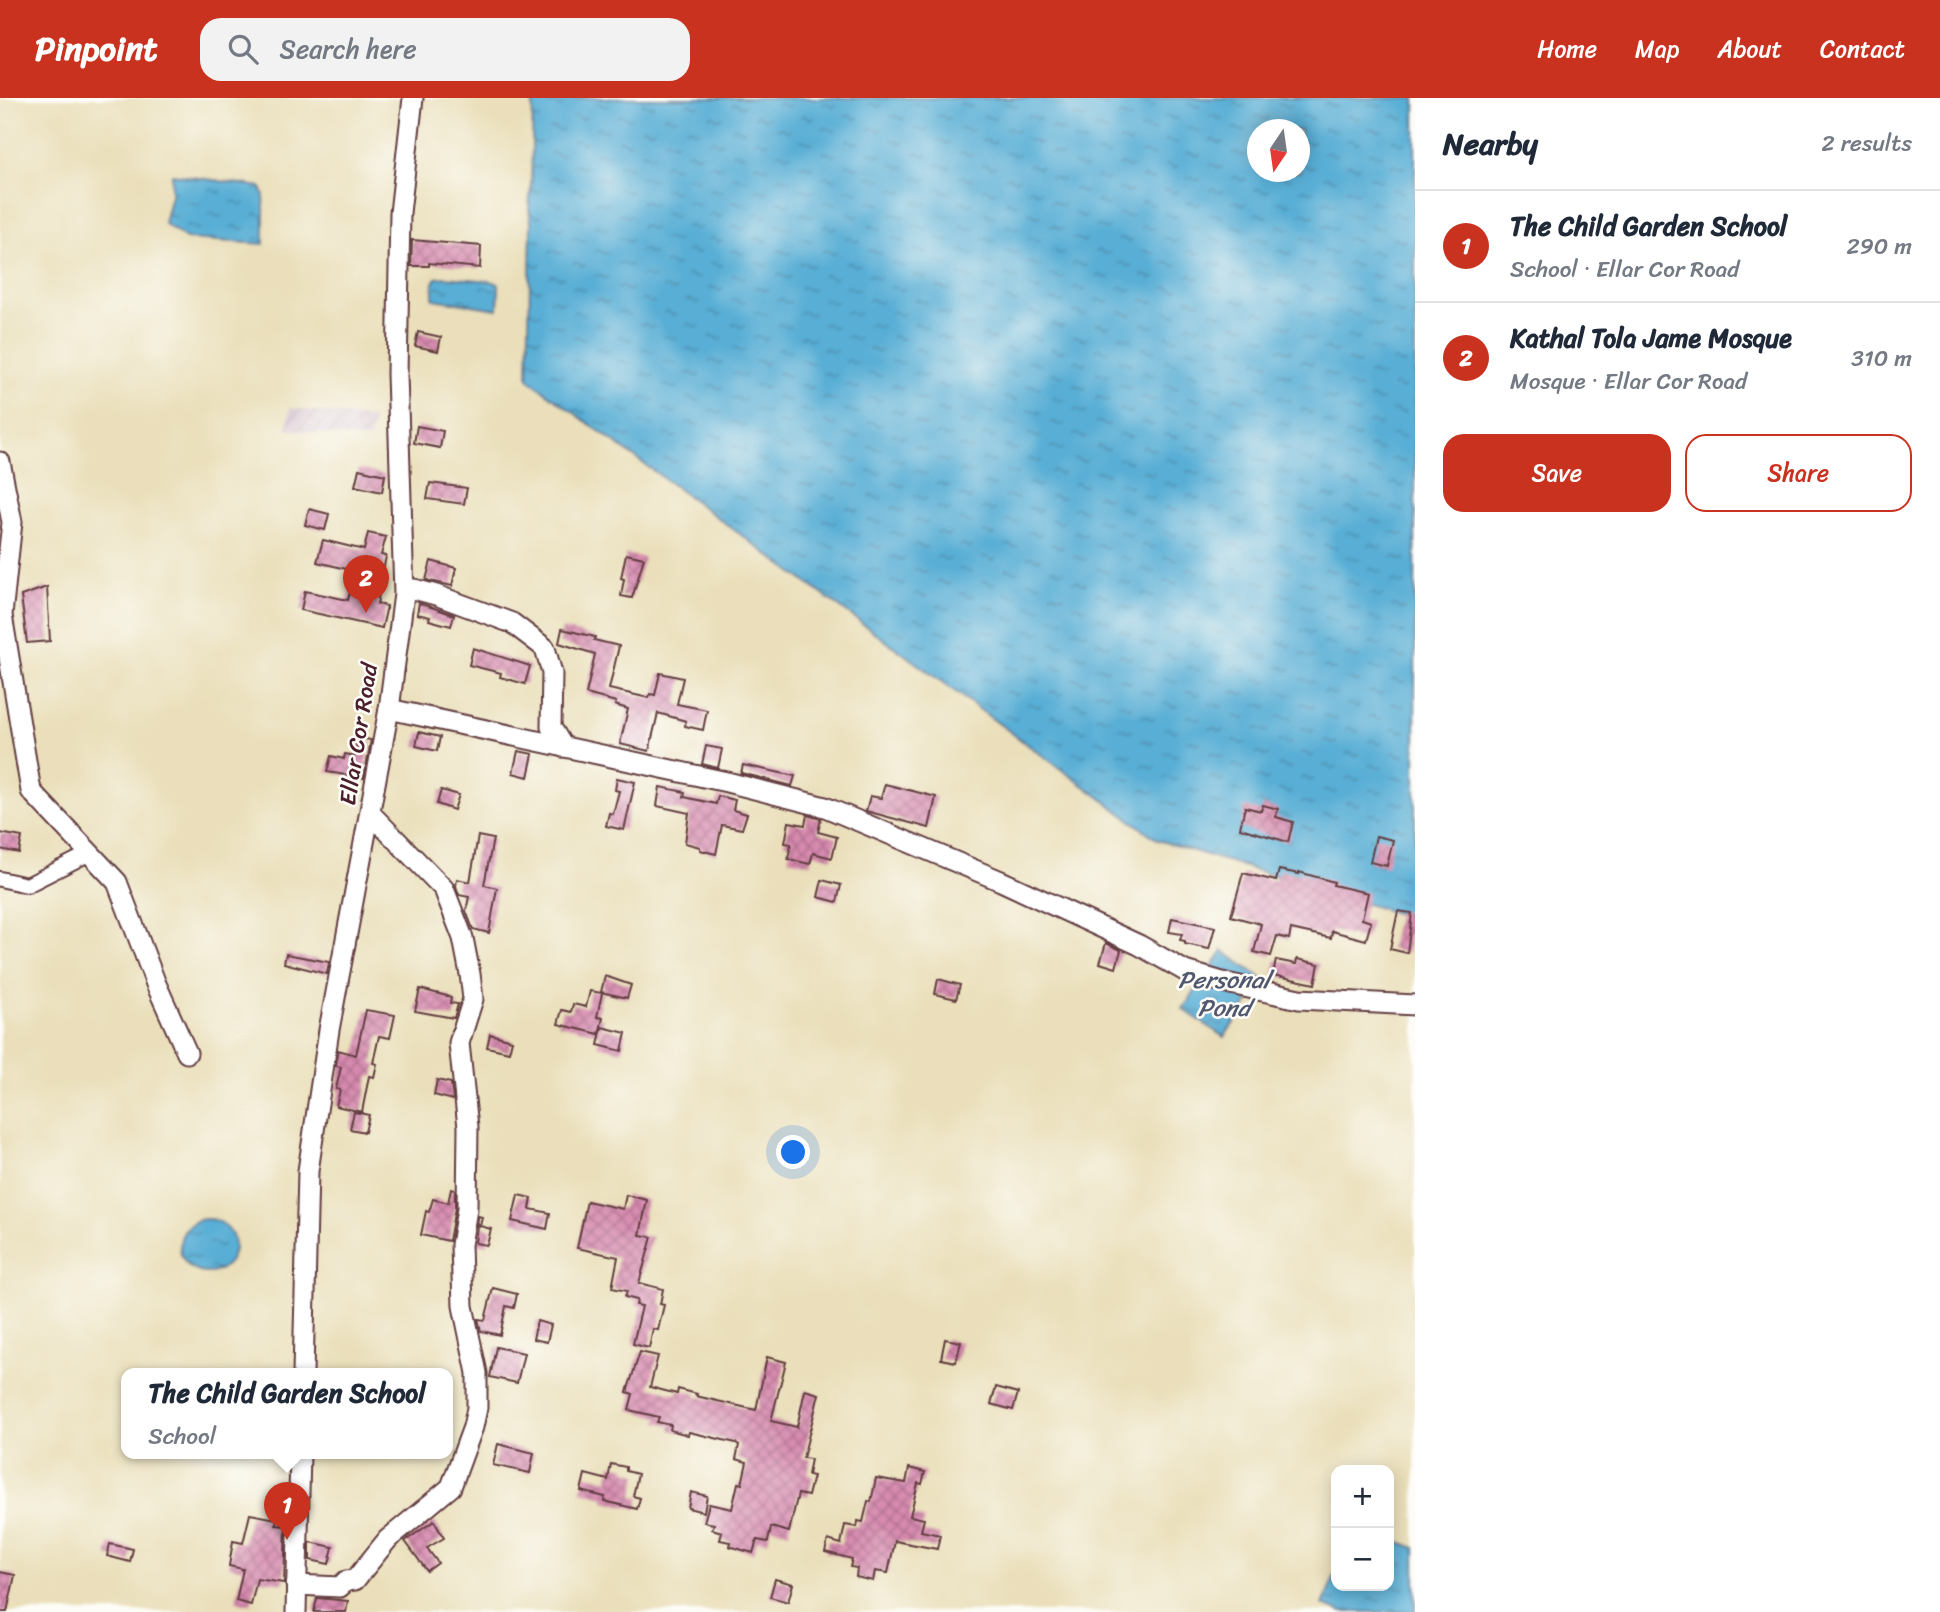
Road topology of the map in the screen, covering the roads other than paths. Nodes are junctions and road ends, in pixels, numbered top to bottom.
1 (413, 98) edge
2 (0, 462) edge
3 (414, 589) dead end
4 (389, 709) junction
5 (563, 747) junction
6 (370, 813) junction
7 (90, 853) junction
8 (0, 879) edge
9 (1415, 1005) edge
10 (187, 1053) dead end
11 (303, 1368) edge
12 (300, 1459) edge
13 (296, 1585) junction
14 (296, 1612) edge

1 - 4 street, Ellar Cor Road
2 - 7 street
3 - 5 street
4 - 5 street
4 - 6 street, Ellar Cor Road
5 - 9 street
6 - 11 street, Ellar Cor Road
6 - 13 street
7 - 8 street
7 - 10 street
12 - 13 street
13 - 14 street

